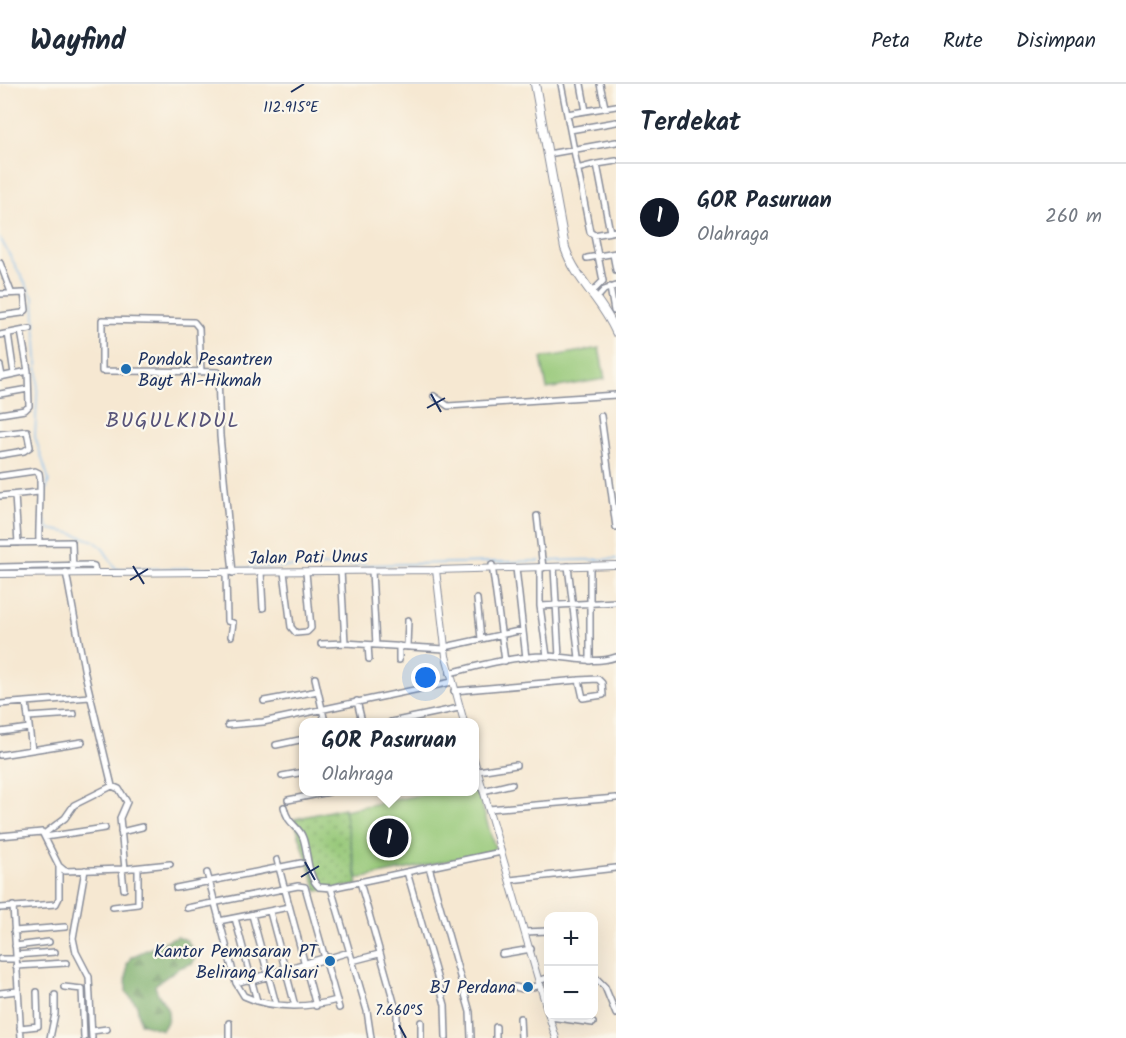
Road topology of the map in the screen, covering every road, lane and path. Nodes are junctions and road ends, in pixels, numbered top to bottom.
1 (535, 84) edge
2 (561, 84) edge
3 (581, 84) edge
4 (600, 84) edge
5 (616, 106) edge
6 (605, 107) junction
7 (586, 111) junction
8 (567, 114) junction
9 (616, 122) edge
10 (570, 130) junction
11 (616, 142) edge
12 (574, 150) junction
13 (548, 154) junction
14 (616, 162) edge
15 (597, 164) junction
16 (578, 169) junction
17 (613, 232) edge
18 (594, 235) junction
19 (614, 254) edge
20 (599, 257) junction
21 (587, 258) dead end
22 (0, 263) edge
23 (616, 270) edge
24 (2, 273) edge
25 (608, 287) edge
26 (11, 292) junction
27 (0, 294) edge
28 (594, 296) junction
29 (614, 310) dead end
30 (0, 316) edge
31 (30, 329) dead end
32 (21, 331) junction
33 (616, 332) edge
34 (8, 333) junction
35 (0, 335) edge
36 (0, 366) edge
37 (28, 371) junction
38 (201, 372) junction
39 (14, 374) junction
40 (1, 376) edge
41 (28, 389) junction
42 (0, 394) edge
43 (616, 395) edge
44 (434, 396) dead end
45 (0, 414) edge
46 (601, 416) dead end
47 (0, 434) edge
48 (0, 455) edge
49 (0, 476) edge
50 (39, 492) junction
51 (15, 495) junction
52 (0, 496) edge
53 (537, 516) dead end
54 (616, 527) edge
55 (39, 542) junction
56 (0, 543) edge
57 (18, 543) junction
58 (542, 564) junction
59 (616, 565) edge
60 (568, 566) junction
61 (590, 566) junction
62 (0, 567) edge
63 (493, 567) junction
64 (554, 567) junction
65 (516, 568) junction
66 (72, 569) junction
67 (232, 570) junction
68 (436, 570) junction
69 (341, 571) junction
70 (372, 571) junction
71 (261, 572) junction
72 (284, 572) junction
73 (306, 572) junction
74 (0, 574) edge
75 (477, 599) dead end
76 (616, 602) edge
77 (555, 603) junction
78 (592, 603) junction
79 (574, 604) junction
80 (540, 606) junction
81 (263, 608) dead end
82 (408, 620) dead end
83 (523, 630) junction
84 (502, 635) junction
85 (231, 636) dead end
86 (481, 639) junction
87 (345, 643) junction
88 (321, 644) dead end
89 (368, 645) junction
90 (376, 645) junction
91 (399, 646) junction
92 (407, 647) junction
93 (445, 648) junction
94 (559, 653) junction
95 (546, 654) junction
96 (526, 656) junction
97 (616, 657) edge
98 (505, 658) junction
99 (579, 658) junction
100 (369, 659) dead end
101 (399, 660) dead end
102 (590, 662) junction
103 (449, 670) junction
104 (315, 678) dead end
105 (579, 680) junction
106 (452, 682) junction
107 (318, 691) junction
108 (454, 691) junction
109 (90, 697) junction
110 (357, 700) junction
111 (264, 701) dead end
112 (26, 702) junction
113 (0, 704) edge
114 (459, 708) junction
115 (322, 710) junction
116 (74, 714) dead end
117 (28, 717) junction
118 (324, 718) edge
119 (361, 718) edge
120 (414, 718) edge
121 (462, 718) edge
122 (228, 725) dead end
123 (29, 728) junction
124 (0, 732) edge
125 (299, 740) edge
126 (82, 742) dead end
127 (276, 745) dead end
128 (32, 750) junction
129 (0, 755) edge
130 (516, 765) dead end
131 (479, 771) edge
132 (299, 773) edge
133 (479, 775) edge
134 (282, 776) dead end
135 (512, 784) dead end
136 (116, 787) junction
137 (483, 791) junction
138 (308, 796) edge
139 (616, 798) edge
140 (288, 800) dead end
141 (284, 807) dead end
142 (489, 809) junction
143 (142, 827) dead end
144 (105, 828) dead end
145 (121, 832) junction
146 (0, 836) edge
147 (44, 836) junction
148 (501, 852) junction
149 (277, 860) dead end
150 (301, 863) dead end
151 (170, 864) dead end
152 (59, 866) junction
153 (138, 868) junction
154 (279, 868) junction
155 (616, 868) edge
156 (123, 869) junction
157 (429, 869) junction
158 (85, 870) junction
159 (207, 873) dead end
160 (408, 874) junction
161 (510, 880) junction
162 (209, 882) junction
163 (360, 884) junction
164 (176, 888) dead end
165 (124, 889) dead end
166 (286, 889) junction
167 (332, 890) junction
168 (214, 902) junction
169 (13, 906) junction
170 (113, 907) dead end
171 (289, 907) junction
172 (0, 908) edge
173 (188, 908) dead end
174 (270, 912) junction
175 (252, 915) junction
176 (235, 918) junction
177 (219, 921) junction
178 (65, 927) dead end
179 (14, 931) junction
180 (544, 931) edge
181 (525, 932) junction
182 (49, 942) dead end
183 (15, 946) junction
184 (531, 949) junction
185 (55, 952) dead end
186 (350, 952) junction
187 (380, 954) junction
188 (502, 954) dead end
189 (16, 957) junction
190 (328, 958) junction
191 (0, 959) edge
192 (352, 961) junction
193 (66, 963) dead end
194 (306, 964) junction
195 (16, 966) junction
196 (287, 970) junction
197 (269, 974) junction
198 (251, 979) junction
199 (598, 979) edge
200 (544, 980) edge
201 (236, 982) junction
202 (540, 982) junction
203 (64, 987) dead end
204 (504, 989) dead end
205 (18, 991) junction
206 (37, 992) dead end
207 (0, 993) edge
208 (55, 995) dead end
209 (544, 997) edge
210 (337, 1000) junction
211 (257, 1001) junction
212 (276, 1004) junction
213 (296, 1006) junction
214 (316, 1006) junction
215 (339, 1008) dead end
216 (616, 1014) edge
217 (520, 1018) dead end
218 (551, 1020) edge
219 (575, 1020) edge
220 (588, 1020) edge
221 (422, 1022) dead end
222 (229, 1023) dead end
223 (496, 1027) dead end
224 (20, 1028) junction
225 (106, 1029) dead end
226 (92, 1035) edge
227 (21, 1038) edge
228 (50, 1038) edge
229 (84, 1038) edge
230 (229, 1038) edge
231 (371, 1038) edge
232 (397, 1038) edge
233 (421, 1038) edge
234 (446, 1038) edge
235 (471, 1038) edge
236 (496, 1038) edge
237 (521, 1038) edge
238 (556, 1038) edge

1 - 13 highway
2 - 8 street
3 - 7 street
4 - 6 street
5 - 6 street
6 - 7 street
7 - 8 street
8 - 10 street
9 - 10 street
10 - 12 street
11 - 12 street
12 - 13 street
12 - 16 street
13 - 28 highway
14 - 15 street
15 - 16 street
15 - 17 street
16 - 18 street
17 - 18 street
18 - 20 street
19 - 20 street
19 - 23 street
20 - 21 street
20 - 25 street
22 - 24 street
24 - 26 street
25 - 28 street
25 - 29 street
26 - 27 street
26 - 30 street
28 - 33 highway
31 - 32 street
32 - 34 street
32 - 37 street
34 - 35 street
34 - 39 street
36 - 40 street
37 - 39 street
37 - 41 street
38 - 38 street
38 - 67 street
39 - 40 street
41 - 42 street
41 - 45 street
43 - 44 street
46 - 54 street
47 - 48 street
49 - 50 street
50 - 51 street
50 - 55 street
51 - 52 street
51 - 57 street
53 - 58 street
55 - 57 street
55 - 66 street
56 - 57 street
58 - 64 main road, Jalan Pati Unus
58 - 65 main road, Jalan Pati Unus
58 - 80 street
59 - 61 main road, Jalan Pati Unus
60 - 61 main road, Jalan Pati Unus
60 - 64 main road, Jalan Pati Unus
60 - 79 street
61 - 78 street
62 - 66 street
63 - 65 main road, Jalan Pati Unus
63 - 68 main road, Jalan Pati Unus
63 - 84 street
64 - 77 street
65 - 83 street
66 - 67 main road, Jalan Pati Unus
66 - 74 main road, Jalan Pati Unus
66 - 109 street
67 - 71 main road, Jalan Pati Unus
67 - 85 street
68 - 70 main road, Jalan Pati Unus
68 - 93 main road
69 - 70 main road, Jalan Pati Unus
69 - 73 main road, Jalan Pati Unus
69 - 87 street
70 - 90 street
71 - 72 main road, Jalan Pati Unus
71 - 81 street
72 - 73 main road, Jalan Pati Unus
72 - 73 street
75 - 86 street
76 - 78 street
77 - 79 street
77 - 80 street
77 - 94 street
78 - 79 street
78 - 102 street
79 - 99 street
80 - 95 street
82 - 92 street
83 - 84 street
83 - 96 street
84 - 86 street
84 - 98 street
86 - 93 street
87 - 88 street
87 - 89 street
89 - 90 street
89 - 100 street
90 - 91 street
91 - 92 street
91 - 101 street
92 - 93 street
93 - 103 main road
94 - 95 street
94 - 99 street
95 - 96 street
96 - 98 street
97 - 102 street
98 - 103 street
99 - 102 street
103 - 106 main road
104 - 107 street
105 - 105 street
105 - 108 street
106 - 108 main road
106 - 110 street
107 - 111 street
107 - 115 street
108 - 114 main road
109 - 112 street
109 - 136 street
110 - 115 street
110 - 119 street
112 - 113 street
112 - 117 street
114 - 120 street
114 - 121 main road
115 - 118 street
115 - 122 street
116 - 117 street
117 - 123 street
123 - 124 street
123 - 128 street
125 - 127 street
126 - 128 street
128 - 129 street
130 - 131 street
132 - 134 street
133 - 137 main road
135 - 137 street
136 - 145 street
136 - 147 street
137 - 142 main road
138 - 140 street
139 - 142 street
141 - 167 street
142 - 148 main road
143 - 145 street
144 - 147 street
145 - 156 street
146 - 147 street
147 - 152 street
148 - 157 street
148 - 161 main road
149 - 154 street
150 - 154 street
151 - 153 street
152 - 158 street
152 - 169 street
153 - 156 street
153 - 170 street
154 - 162 street
154 - 166 street
155 - 161 street
156 - 158 street
156 - 165 street
157 - 160 street
157 - 235 street
158 - 226 street
159 - 162 street
160 - 163 street
160 - 234 street
161 - 181 main road
162 - 164 street
162 - 168 street
163 - 167 street
163 - 187 street
166 - 168 street
166 - 171 street
166 - 190 street
167 - 186 street
168 - 173 street
168 - 177 street
169 - 172 street
169 - 179 street
171 - 174 street
171 - 194 street
174 - 175 street
174 - 196 street
175 - 176 street
175 - 197 street
176 - 177 street
176 - 198 street
177 - 201 street
178 - 179 street
179 - 183 street
180 - 181 street
181 - 184 main road
182 - 183 street
183 - 189 street
184 - 188 street
184 - 202 main road
185 - 189 street
186 - 190 street
186 - 192 street
187 - 192 street
187 - 232 street
189 - 191 street
189 - 195 street
190 - 194 street
190 - 210 street
192 - 231 street
193 - 195 street
194 - 196 street
194 - 214 street
195 - 205 street
196 - 197 street
196 - 213 street
197 - 198 street
197 - 212 street
198 - 201 street
198 - 211 street
199 - 216 street
200 - 202 street
201 - 211 street
202 - 204 street
202 - 209 main road
203 - 229 street
205 - 207 street
205 - 224 street
206 - 224 street
208 - 228 street
210 - 214 street
210 - 215 street
211 - 212 street
212 - 213 street
213 - 214 street
217 - 237 street
218 - 238 main road
219 - 220 street
221 - 233 street
222 - 230 street
223 - 236 street
224 - 227 street
225 - 226 street

